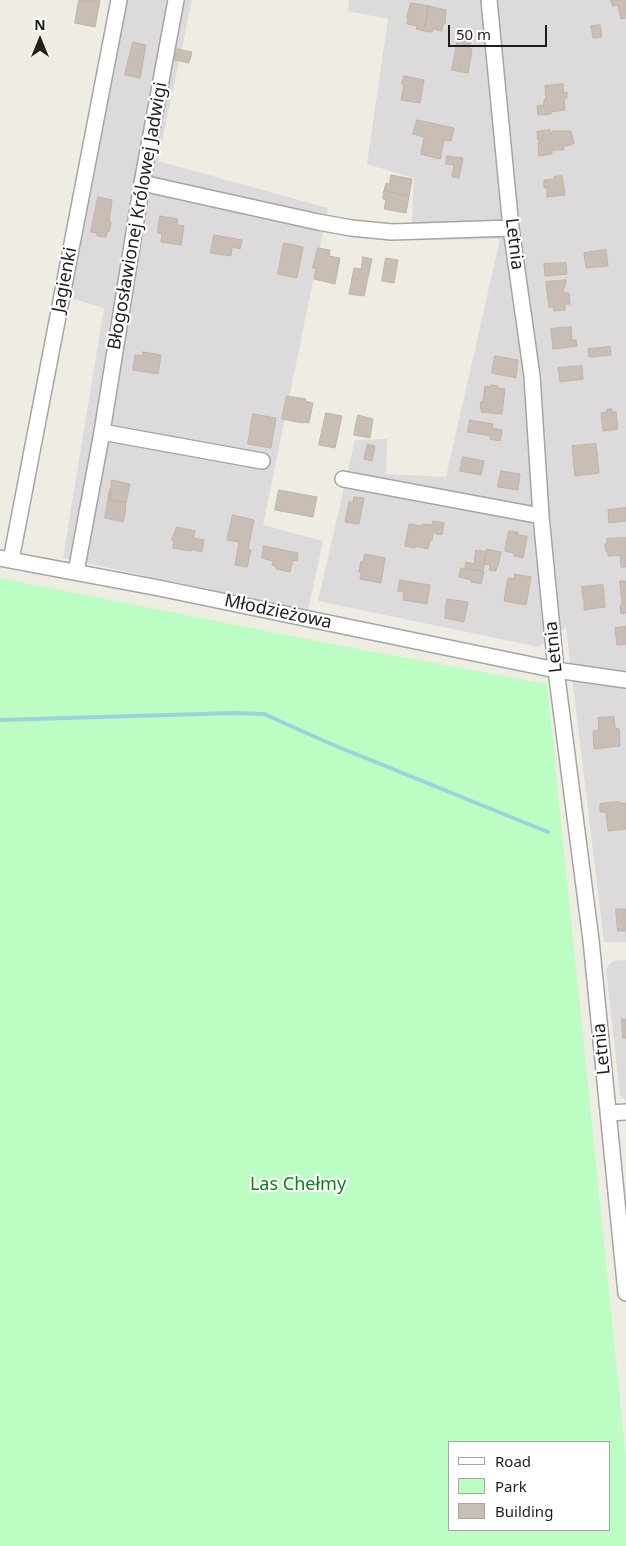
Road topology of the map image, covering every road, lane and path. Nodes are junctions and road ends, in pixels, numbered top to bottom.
1 (119, 0) edge
2 (176, 0) edge
3 (489, 0) edge
4 (142, 183) junction
5 (512, 228) junction
6 (102, 432) junction
7 (262, 461) dead end
8 (343, 479) dead end
9 (541, 516) junction
10 (5, 559) edge
11 (76, 572) junction
12 (556, 670) junction
13 (626, 680) edge
14 (626, 1112) edge
15 (608, 1113) junction
16 (626, 1292) edge

1 - 10 street, Jagienki
2 - 4 street, Błogosławionej Królowej Jadwigi
3 - 5 street, Letnia
4 - 5 street
4 - 6 street, Błogosławionej Królowej Jadwigi
5 - 9 street, Letnia
6 - 7 street
6 - 11 street, Błogosławionej Królowej Jadwigi
8 - 9 street
9 - 12 street, Letnia
10 - 11 street, Młodzieżowa
11 - 12 street, Młodzieżowa
12 - 13 street, Młodzieżowa
12 - 15 street, Letnia
14 - 15 street
15 - 16 street, Letnia

